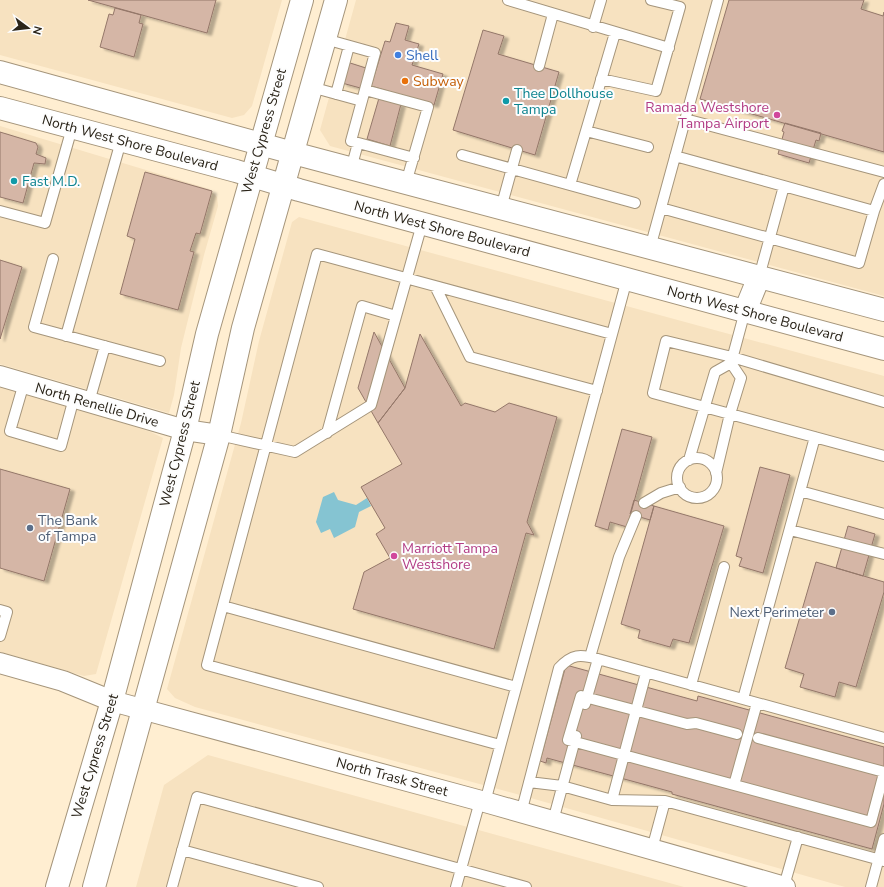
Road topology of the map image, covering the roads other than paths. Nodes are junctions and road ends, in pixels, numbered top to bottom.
1 (302, 0) edge
2 (336, 0) edge
3 (508, 0) edge
4 (601, 0) edge
5 (651, 0) edge
6 (718, 0) edge
7 (553, 14) junction
8 (593, 27) junction
9 (615, 33) junction
10 (325, 39) junction
11 (349, 46) junction
12 (669, 48) junction
13 (539, 66) dead end
14 (0, 72) edge
15 (601, 79) junction
16 (311, 87) junction
17 (365, 90) junction
18 (336, 94) junction
19 (362, 101) junction
20 (0, 108) edge
21 (685, 119) junction
22 (72, 128) junction
23 (586, 131) junction
24 (121, 141) junction
25 (358, 143) junction
26 (260, 144) junction
27 (648, 147) dead end
28 (517, 150) dead end
29 (293, 153) junction
30 (462, 155) dead end
31 (675, 156) junction
32 (414, 158) junction
33 (351, 169) junction
34 (512, 169) junction
35 (884, 172) edge
36 (251, 176) junction
37 (406, 183) junction
38 (884, 184) edge
39 (570, 185) junction
40 (283, 186) junction
41 (784, 186) junction
42 (636, 203) dead end
43 (501, 208) junction
44 (661, 208) junction
45 (0, 211) edge
46 (874, 211) junction
47 (422, 224) junction
48 (770, 238) junction
49 (650, 248) junction
50 (53, 259) dead end
51 (759, 277) junction
52 (407, 278) junction
53 (627, 279) junction
54 (435, 286) junction
55 (884, 310) edge
56 (745, 311) junction
57 (396, 316) junction
58 (612, 334) junction
59 (66, 336) junction
60 (105, 346) junction
61 (884, 349) edge
62 (732, 360) junction
63 (160, 361) dead end
64 (0, 376) edge
65 (24, 383) junction
66 (597, 391) junction
67 (82, 400) junction
68 (884, 402) edge
69 (704, 407) junction
70 (730, 414) junction
71 (185, 430) junction
72 (327, 433) junction
73 (219, 435) junction
74 (815, 438) junction
75 (266, 446) junction
76 (884, 456) edge
77 (689, 460) junction
78 (716, 473) junction
79 (680, 487) junction
80 (800, 491) junction
81 (644, 503) dead end
82 (884, 514) edge
83 (636, 516) dead end
84 (790, 530) junction
85 (884, 554) edge
86 (724, 567) dead end
87 (223, 606) junction
88 (0, 610) edge
89 (0, 636) edge
90 (594, 658) junction
91 (0, 663) edge
92 (646, 673) junction
93 (691, 685) junction
94 (516, 687) junction
95 (743, 699) junction
96 (112, 701) junction
97 (756, 703) junction
98 (144, 709) junction
99 (737, 734) dead end
100 (758, 738) dead end
101 (884, 738) edge
102 (500, 745) junction
103 (884, 772) edge
104 (529, 782) junction
105 (734, 785) junction
106 (562, 786) junction
107 (612, 800) junction
108 (665, 801) junction
109 (482, 802) junction
110 (521, 812) junction
111 (553, 821) junction
112 (798, 837) junction
113 (884, 839) edge
114 (652, 849) junction
115 (182, 850) junction
116 (881, 860) edge
117 (461, 870) junction
118 (57, 887) edge
119 (94, 887) edge
120 (172, 887) edge
121 (318, 887) edge
122 (456, 887) edge
123 (526, 887) edge
124 (784, 887) edge
125 (872, 887) edge

1 - 26 main road, West Cypress Street
2 - 10 main road
3 - 7 lane
4 - 8 lane
5 - 12 lane
6 - 21 lane
7 - 8 lane
7 - 13 lane
8 - 9 lane
9 - 12 lane
9 - 15 lane
10 - 11 lane
10 - 16 main road
11 - 17 lane
11 - 18 lane
12 - 15 lane
14 - 26 main road
15 - 23 lane
16 - 18 lane
16 - 29 main road
17 - 19 lane
17 - 32 lane
18 - 19 lane
19 - 25 lane
20 - 22 main road, North West Shore Boulevard
21 - 31 lane
21 - 35 lane
22 - 24 main road, North West Shore Boulevard
22 - 45 lane
23 - 27 lane
23 - 39 lane
24 - 36 main road, North West Shore Boulevard
24 - 59 lane
25 - 32 lane
25 - 33 lane
26 - 29 main road
26 - 36 main road, West Cypress Street
28 - 34 lane
29 - 33 main road
29 - 40 main road
30 - 34 lane
31 - 41 lane
31 - 44 lane
32 - 37 lane
33 - 37 main road
34 - 39 lane
34 - 43 lane
36 - 40 main road, North West Shore Boulevard
36 - 71 main road, West Cypress Street
37 - 43 main road
38 - 46 lane
39 - 42 lane
40 - 47 main road, North West Shore Boulevard
40 - 73 main road
41 - 46 lane
41 - 48 lane
43 - 49 main road
44 - 48 lane
44 - 49 lane
46 - 48 lane
47 - 52 lane
47 - 53 main road, North West Shore Boulevard
48 - 51 lane
49 - 51 main road
50 - 59 lane
51 - 55 main road
51 - 56 main road
52 - 54 lane
52 - 57 lane
52 - 75 lane
53 - 56 main road, North West Shore Boulevard
53 - 58 lane
54 - 58 lane
54 - 66 lane
56 - 61 main road, North West Shore Boulevard
56 - 62 lane
57 - 72 lane
57 - 72 lane
58 - 66 lane
59 - 60 lane
60 - 63 lane
60 - 67 lane
62 - 68 lane
62 - 69 lane
62 - 69 lane
62 - 70 lane
64 - 65 street, North Renellie Drive
65 - 67 street, North Renellie Drive
65 - 67 lane
66 - 94 lane
67 - 71 street, North Renellie Drive
69 - 70 lane
69 - 77 lane
70 - 74 lane
70 - 78 lane
71 - 73 street, North Renellie Drive
71 - 96 main road, West Cypress Street
72 - 75 lane
73 - 75 lane
73 - 98 main road
74 - 76 lane
74 - 80 lane
75 - 87 lane
77 - 78 lane
77 - 79 lane
78 - 79 lane
79 - 81 lane
80 - 82 lane
80 - 84 lane
83 - 90 lane
84 - 85 lane
84 - 95 lane
86 - 93 lane
87 - 94 lane
87 - 102 lane
88 - 89 lane
90 - 92 lane
90 - 104 lane
90 - 106 lane
91 - 96 street, North Trask Street
92 - 93 lane
92 - 107 lane
93 - 95 lane
94 - 102 lane
95 - 97 lane
96 - 98 street, North Trask Street
96 - 118 main road, West Cypress Street
97 - 101 lane
97 - 105 lane
98 - 109 street, North Trask Street
98 - 119 main road
99 - 105 lane
100 - 103 lane
102 - 109 lane
103 - 105 lane
104 - 106 lane
104 - 110 lane
106 - 107 lane
106 - 111 lane
107 - 108 lane
108 - 112 lane
108 - 114 lane
109 - 110 street, North Trask Street
109 - 117 lane
110 - 111 street, North Trask Street
111 - 114 street, North Trask Street
112 - 116 lane
112 - 124 lane
113 - 116 lane
114 - 124 street, North Trask Street
115 - 117 lane
115 - 120 lane
115 - 121 lane
116 - 125 lane
117 - 122 lane
117 - 123 lane

